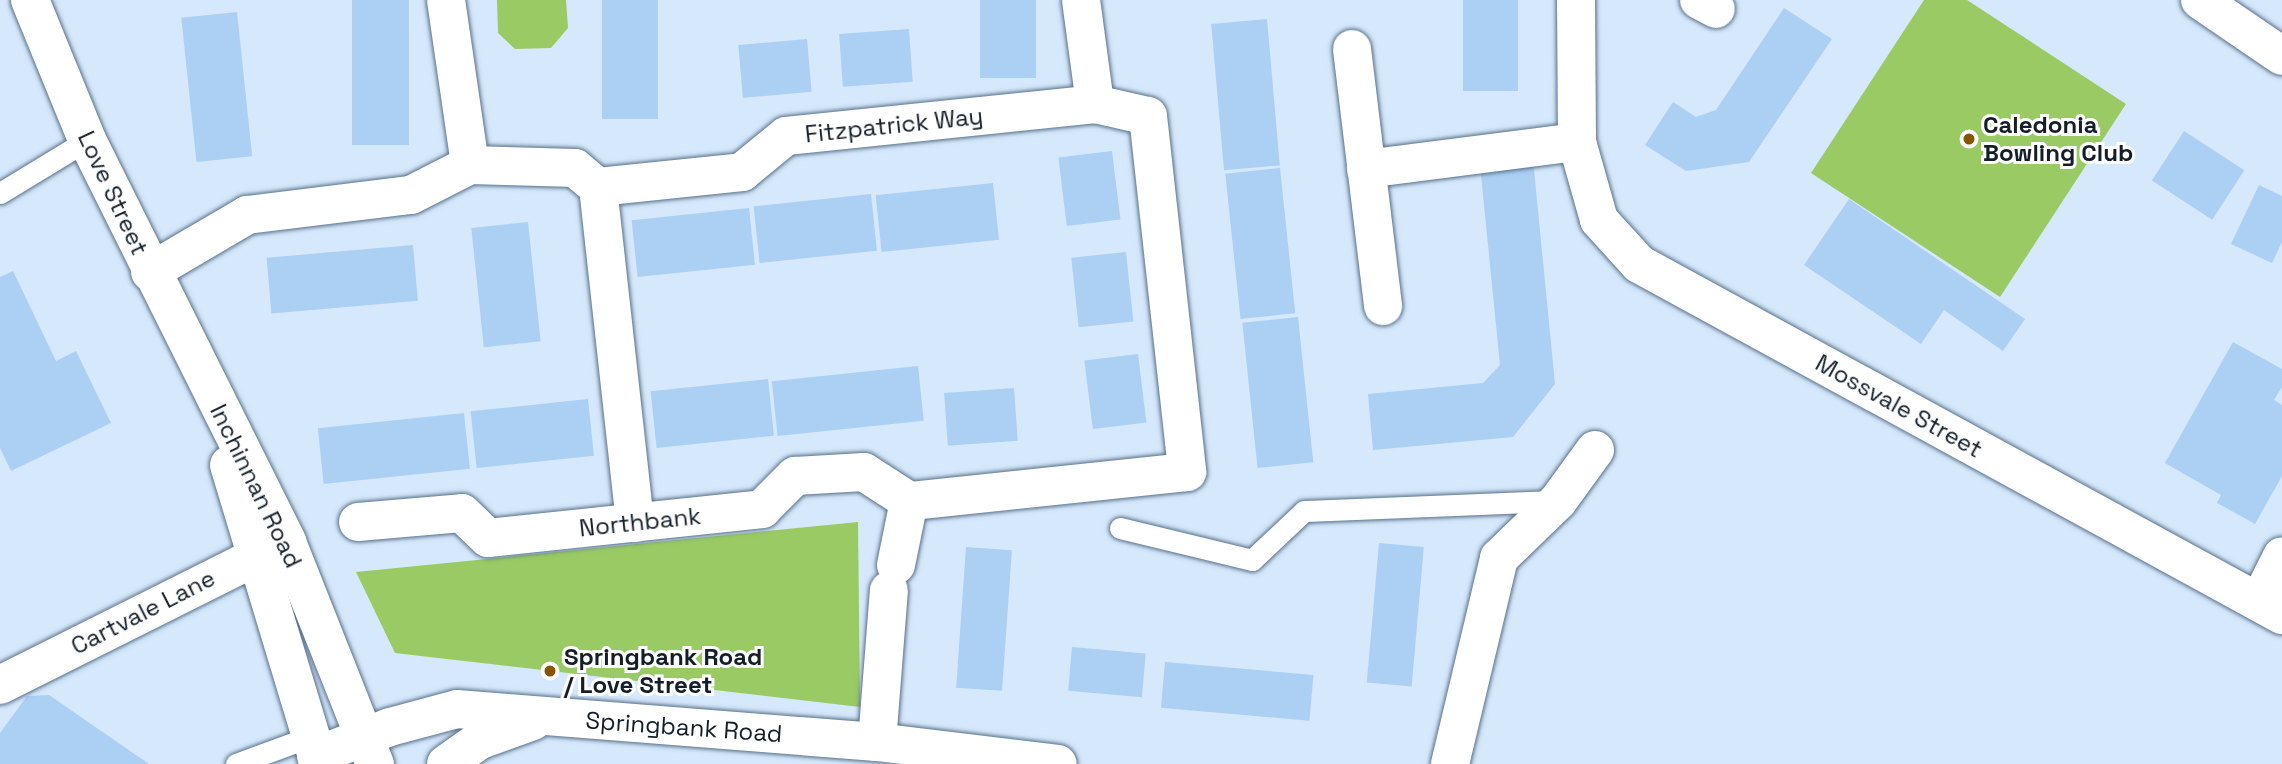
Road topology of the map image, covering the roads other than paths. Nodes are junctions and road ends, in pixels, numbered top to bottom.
1 (30, 0) edge
2 (446, 0) edge
3 (1081, 0) edge
4 (1576, 0) edge
5 (2200, 0) edge
6 (1352, 49) dead end
7 (2282, 56) edge
8 (1095, 104) junction
9 (86, 140) junction
10 (1577, 142) junction
11 (470, 165) junction
12 (1366, 169) junction
13 (598, 187) junction
14 (0, 193) edge
15 (150, 272) junction
16 (1383, 306) dead end
17 (205, 383) joint
18 (1595, 450) dead end
19 (909, 501) junction
20 (1558, 501) junction
21 (358, 522) dead end
22 (635, 523) junction
23 (1119, 528) dead end
24 (271, 549) junction
25 (2282, 556) edge
26 (2271, 609) edge
27 (0, 685) edge
28 (545, 716) junction
29 (877, 742) junction
30 (370, 750) edge
31 (315, 752) edge
32 (236, 764) edge
33 (446, 764) edge
34 (1058, 764) edge
35 (1450, 764) edge

1 - 9 street, Love Street
2 - 11 street
3 - 8 street
4 - 10 street, Mossvale Street
5 - 7 street
6 - 12 street
8 - 13 street, Fitzpatrick Way
8 - 19 street, Fitzpatrick Way
9 - 14 lane
9 - 15 street, Love Street
10 - 12 street
10 - 26 street, Mossvale Street
11 - 13 street
11 - 15 street
12 - 16 street
13 - 22 street
15 - 17 street, Love Street
17 - 24 street, Inchinnan Road
18 - 20 street
19 - 22 street, Northbank
19 - 29 street
20 - 23 lane
20 - 35 street
21 - 22 street, Northbank
24 - 27 street, Cartvale Lane
24 - 30 street, Inchinnan Road
24 - 31 street, Inchinnan Road
25 - 26 street
28 - 29 street, Springbank Road
28 - 30 street, Springbank Road
28 - 33 street
29 - 34 street, Springbank Road
30 - 31 street, Springbank Road
31 - 32 lane

